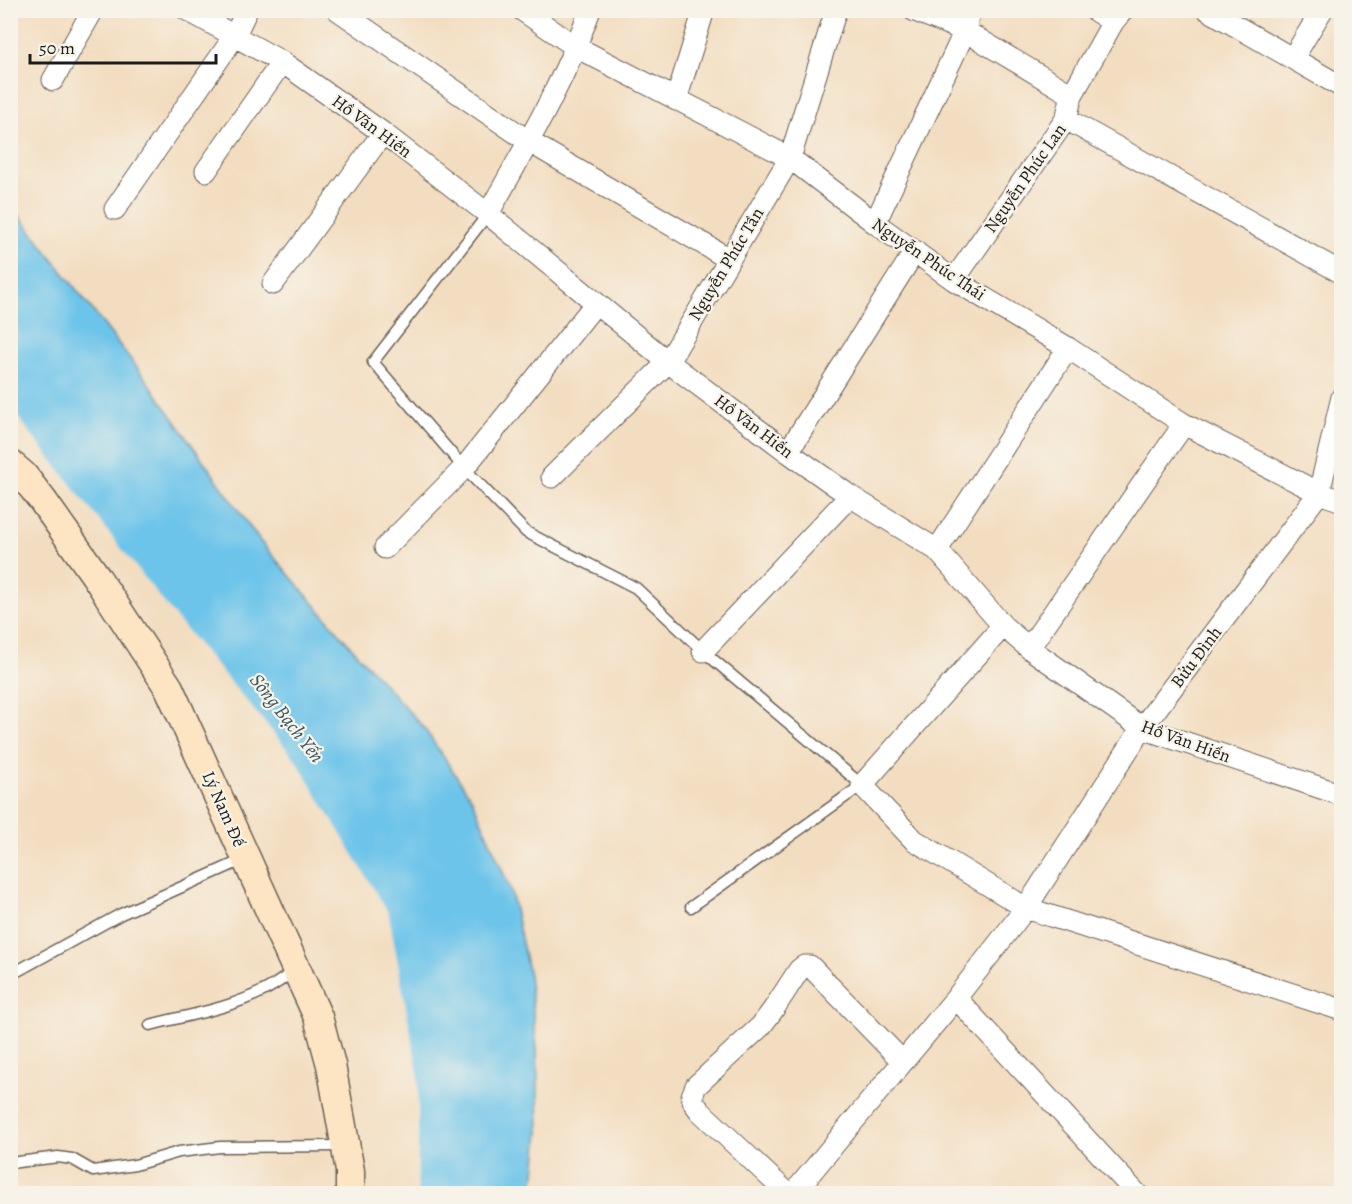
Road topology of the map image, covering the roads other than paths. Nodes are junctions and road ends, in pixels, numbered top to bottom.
1 (93, 10) edge
2 (187, 10) edge
3 (247, 10) edge
4 (338, 10) edge
5 (522, 10) edge
6 (590, 10) edge
7 (704, 10) edge
8 (836, 10) edge
9 (913, 10) edge
10 (1094, 10) edge
11 (1208, 10) edge
12 (1322, 10) edge
13 (1118, 16) edge
14 (968, 21) edge
15 (234, 37) junction
16 (576, 47) junction
17 (1293, 58) junction
18 (282, 62) junction
19 (53, 80) dead end
20 (1341, 87) edge
21 (1072, 95) junction
22 (676, 100) junction
23 (1066, 119) junction
24 (383, 133) junction
25 (528, 141) junction
26 (790, 158) junction
27 (206, 171) dead end
28 (115, 209) dead end
29 (488, 214) junction
30 (875, 223) junction
31 (915, 251) junction
32 (729, 259) junction
33 (1341, 273) edge
34 (954, 280) junction
35 (273, 284) dead end
36 (596, 303) junction
37 (1068, 348) junction
38 (668, 362) junction
39 (1341, 398) edge
40 (1184, 424) junction
41 (788, 452) junction
42 (464, 468) junction
43 (14, 476) edge
44 (552, 477) dead end
45 (1319, 493) junction
46 (850, 496) junction
47 (1341, 501) edge
48 (385, 548) dead end
49 (938, 550) junction
50 (1003, 626) junction
51 (1029, 648) junction
52 (703, 651) junction
53 (1142, 728) junction
54 (862, 785) junction
55 (1341, 795) edge
56 (246, 859) junction
57 (691, 907) dead end
58 (1026, 908) junction
59 (297, 969) junction
60 (10, 975) edge
61 (956, 998) junction
62 (1341, 1010) edge
63 (150, 1025) dead end
64 (903, 1062) junction
65 (345, 1146) junction
66 (10, 1164) edge
67 (350, 1194) edge
68 (791, 1194) edge
69 (1137, 1194) edge

1 - 19 street
2 - 15 street, Hồ Văn Hiến
3 - 15 street
4 - 25 street
5 - 16 street, Nguyễn Phúc Thái
6 - 16 street
7 - 22 street
8 - 26 street, Nguyễn Phúc Tần
9 - 14 street
10 - 13 street
11 - 17 street
12 - 17 street
13 - 21 street, Nguyễn Phúc Lan
14 - 21 street
14 - 30 street
15 - 18 street, Hồ Văn Hiến
15 - 28 street
16 - 22 street, Nguyễn Phúc Thái
16 - 25 street
17 - 20 street
18 - 24 street, Hồ Văn Hiến
18 - 27 street
21 - 23 street, Nguyễn Phúc Lan
22 - 26 street, Nguyễn Phúc Thái
23 - 33 street
23 - 34 street, Nguyễn Phúc Lan
24 - 29 street, Hồ Văn Hiến
24 - 35 street
25 - 29 street
25 - 32 street
26 - 30 street, Nguyễn Phúc Thái
26 - 32 street, Nguyễn Phúc Tần
29 - 36 street, Hồ Văn Hiến
29 - 42 lane
30 - 31 street, Nguyễn Phúc Thái
31 - 34 street, Nguyễn Phúc Thái
31 - 41 street
32 - 38 street, Nguyễn Phúc Tần
34 - 37 street, Nguyễn Phúc Thái
36 - 38 street, Hồ Văn Hiến
36 - 42 street
37 - 40 street, Nguyễn Phúc Thái
37 - 49 street
38 - 41 street, Hồ Văn Hiến
38 - 44 street, Nguyễn Phúc Tần
39 - 45 street, Bửu Đình
40 - 45 street, Nguyễn Phúc Thái
40 - 51 street
41 - 46 street, Hồ Văn Hiến
42 - 48 street
42 - 52 lane
43 - 56 street, Lý Nam Đế
45 - 47 street, Nguyễn Phúc Thái
45 - 53 street, Bửu Đình
46 - 49 street, Hồ Văn Hiến
46 - 52 street
49 - 50 street, Hồ Văn Hiến
50 - 51 street, Hồ Văn Hiến
50 - 54 street
51 - 53 street, Hồ Văn Hiến
52 - 54 lane
53 - 55 street, Hồ Văn Hiến
53 - 58 street, Bửu Đình
54 - 57 lane
54 - 58 street
56 - 59 street, Lý Nam Đế
56 - 60 lane
58 - 61 street, Bửu Đình
58 - 62 street
59 - 63 lane
59 - 65 street, Lý Nam Đế
61 - 64 street, Bửu Đình
61 - 69 street
64 - 68 street, Bửu Đình
64 - 68 street
65 - 66 lane
65 - 67 street, Lý Nam Đế

